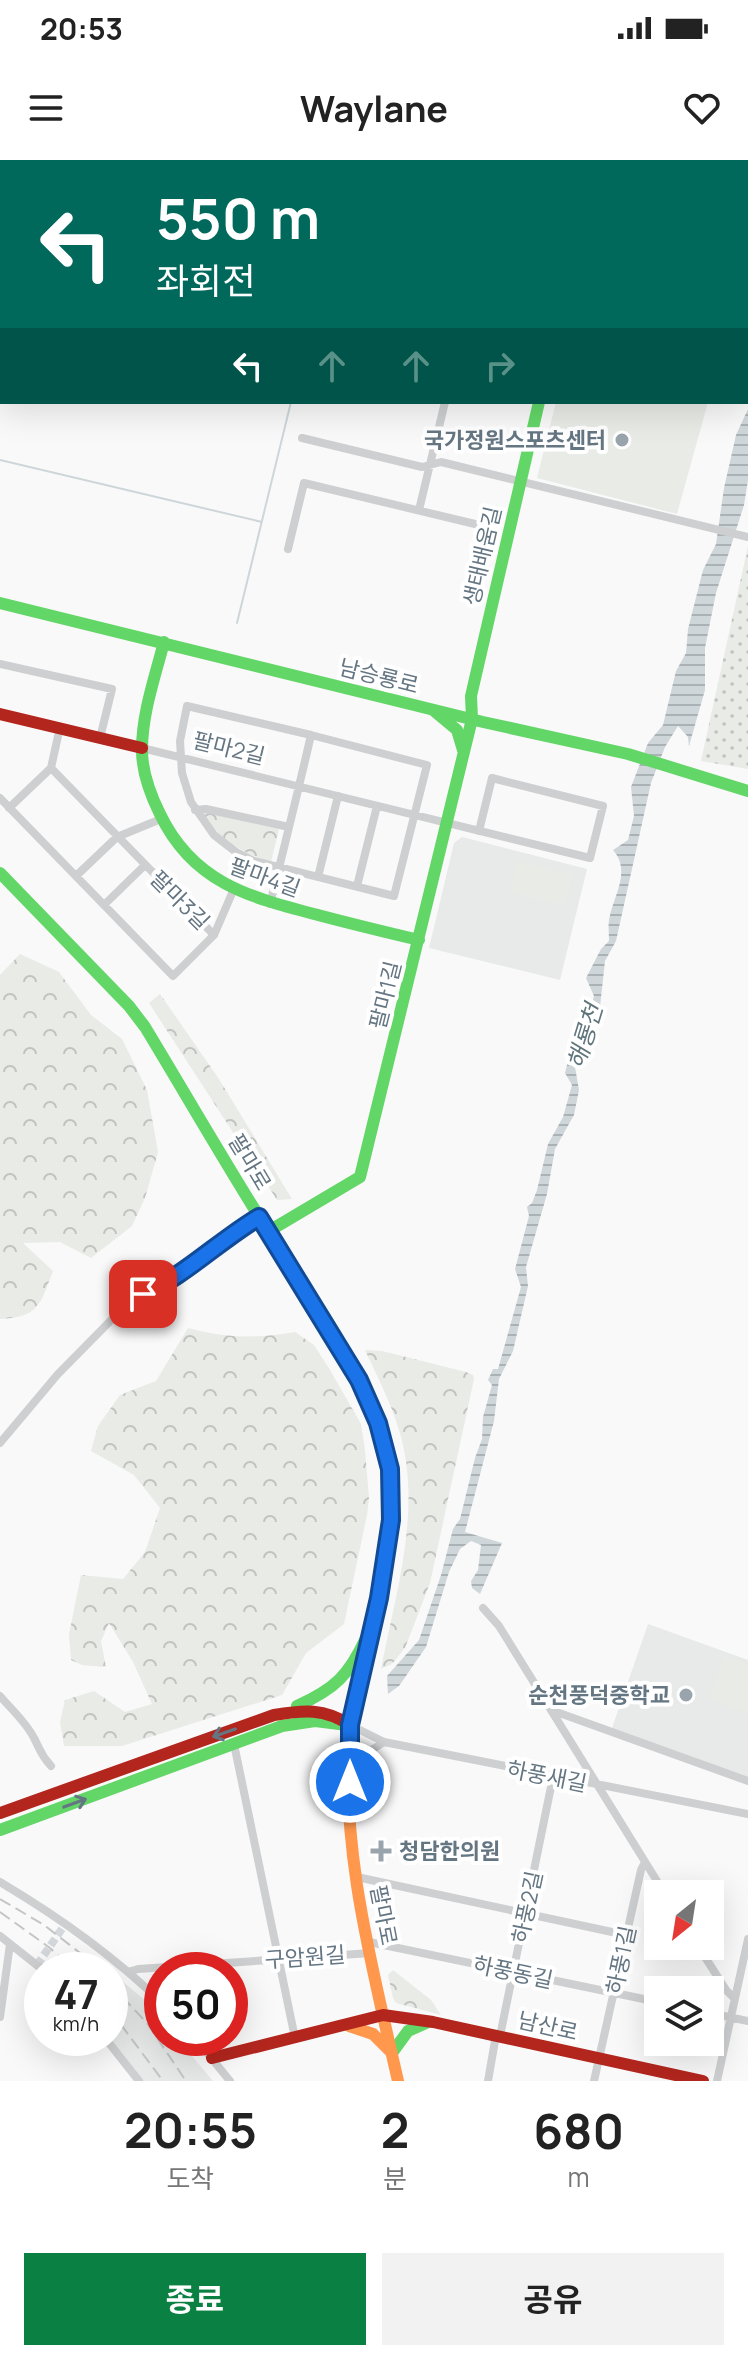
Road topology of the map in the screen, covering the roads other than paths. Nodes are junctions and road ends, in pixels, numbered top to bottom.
1 (445, 404) edge
2 (539, 404) edge
3 (302, 438) dead end
4 (430, 465) junction
5 (520, 481) junction
6 (419, 510) junction
7 (475, 524) dead end
8 (748, 537) edge
9 (288, 549) dead end
10 (0, 603) edge
11 (164, 642) junction
12 (0, 664) edge
13 (433, 710) junction
14 (0, 714) edge
15 (472, 719) junction
16 (60, 727) junction
17 (311, 735) junction
18 (100, 738) junction
19 (142, 748) junction
20 (464, 756) junction
21 (180, 757) junction
22 (51, 768) junction
23 (299, 786) junction
24 (748, 791) edge
25 (338, 796) junction
26 (0, 798) edge
27 (377, 806) junction
28 (9, 808) junction
29 (195, 810) junction
30 (415, 815) junction
31 (161, 819) junction
32 (447, 823) junction
33 (289, 827) junction
34 (479, 831) junction
35 (117, 837) junction
36 (145, 865) junction
37 (279, 868) junction
38 (0, 873) edge
39 (76, 876) junction
40 (318, 877) junction
41 (357, 886) junction
42 (233, 891) junction
43 (270, 904) junction
44 (104, 905) junction
45 (214, 935) junction
46 (419, 940) junction
47 (259, 1217) junction
48 (269, 1231) junction
49 (0, 1443) edge
50 (483, 1608) dead end
51 (376, 1613) junction
52 (0, 1696) edge
53 (551, 1710) junction
54 (274, 1715) junction
55 (350, 1725) junction
56 (384, 1742) junction
57 (234, 1744) junction
58 (51, 1766) dead end
59 (553, 1777) junction
60 (748, 1781) edge
61 (350, 1782) junction
62 (597, 1785) junction
63 (0, 1813) edge
64 (748, 1814) edge
65 (1, 1830) edge
66 (645, 1862) junction
67 (357, 1877) junction
68 (656, 1880) edge
69 (0, 1882) edge
70 (526, 1912) junction
71 (626, 1935) junction
72 (0, 1936) edge
73 (748, 1939) edge
74 (10, 1944) junction
75 (370, 1947) junction
76 (103, 1952) edge
77 (24, 1955) edge
78 (280, 1959) junction
79 (707, 1960) edge
80 (128, 1972) joint
81 (514, 1972) junction
82 (144, 1987) edge
83 (614, 1993) junction
84 (734, 1998) junction
85 (644, 1999) edge
86 (383, 2015) junction
87 (724, 2016) edge
88 (0, 2017) edge
89 (730, 2017) junction
90 (748, 2021) edge
91 (433, 2022) junction
92 (346, 2025) junction
93 (498, 2035) junction
94 (295, 2038) junction
95 (392, 2053) junction
96 (119, 2056) edge
97 (212, 2058) joint
98 (599, 2058) junction
99 (139, 2081) edge
100 (230, 2081) edge
101 (398, 2081) edge
102 (488, 2081) edge
103 (594, 2081) edge
104 (703, 2081) edge
105 (717, 2081) edge

1 - 4 street
2 - 5 main road, 생태배움길
3 - 4 street
4 - 5 street
4 - 6 street
5 - 8 street
5 - 15 main road, 생태배움길
6 - 7 street
6 - 9 street
10 - 11 main road, 남승룡로
11 - 13 main road, 남승룡로
11 - 19 main road, 팔마4길
12 - 18 street
13 - 15 main road, 남승룡로
13 - 20 main road
14 - 16 main road, 팔마2길
15 - 20 main road, 팔마1길
15 - 24 main road, 남승룡로
16 - 18 main road, 팔마2길
16 - 22 street
17 - 21 street
17 - 23 street
17 - 30 street
18 - 19 main road, 팔마2길
19 - 21 street, 팔마2길
19 - 31 main road, 팔마4길
20 - 32 main road, 팔마1길
21 - 23 street, 팔마2길
21 - 29 street
22 - 28 street
22 - 35 street, 팔마3길
23 - 25 street, 팔마2길
23 - 33 street
25 - 27 street, 팔마2길
25 - 40 street
26 - 28 street
27 - 30 street, 팔마2길
27 - 41 street
28 - 39 street
29 - 33 street
29 - 37 street
30 - 32 street, 팔마2길
30 - 41 street
31 - 35 street
31 - 42 main road, 팔마4길
32 - 34 street, 팔마2길
32 - 46 main road, 팔마1길
33 - 37 street
34 - 34 street, 팔마2길
35 - 36 street, 팔마3길
35 - 39 street
36 - 44 street, 팔마3길
36 - 45 street, 팔마3길
37 - 40 street
37 - 43 street
38 - 47 main road, 팔마로
39 - 44 street
40 - 41 street
42 - 43 main road, 팔마4길
42 - 45 street
43 - 46 main road, 팔마4길
44 - 45 street
46 - 48 main road, 팔마1길
47 - 48 main road, 팔마로
47 - 49 street
48 - 51 main road, 팔마로
50 - 53 street
51 - 54 main road
51 - 55 main road, 팔마로
52 - 58 street
53 - 60 street
53 - 62 street
54 - 55 main road
54 -> 63 main road
55 - 56 street, 하풍새길
55 - 57 main road
55 - 61 main road, 팔마로
56 - 59 street, 하풍새길
56 - 61 street
65 -> 57 main road
57 - 78 street
59 - 62 street, 하풍새길
59 - 70 street, 하풍2길
61 - 67 main road, 팔마로
62 - 64 street, 하풍새길
62 - 66 street
66 - 68 street
66 - 71 street, 하풍1길
67 - 70 street
67 - 75 main road, 팔마로
69 - 76 street
70 - 71 street
70 - 81 street, 하풍2길
71 - 83 street, 하풍1길
72 - 74 street
73 - 84 street
74 - 77 street
74 - 88 street
75 - 78 street, 구암원길
75 - 81 street, 하풍동길
75 - 86 main road, 팔마로
78 - 80 street, 구암원길
78 - 94 street
79 - 84 street
80 - 82 street
81 - 83 street, 하풍동길
81 - 93 street, 하풍2길
83 - 85 street, 하풍동길
83 - 98 street, 하풍1길
84 - 89 street
86 - 91 main road, 남산로
86 - 92 main road
86 - 95 main road, 팔마로
87 - 89 street
89 - 90 street
89 - 105 street
91 - 93 main road, 남산로
91 - 95 main road
92 - 94 main road
92 - 95 main road
93 - 98 main road, 남산로
93 - 102 street, 하풍2길
94 - 97 main road
95 - 101 main road, 팔마로
96 - 99 street
97 - 100 street
98 - 103 street, 하풍1길
98 - 104 main road, 남산로

